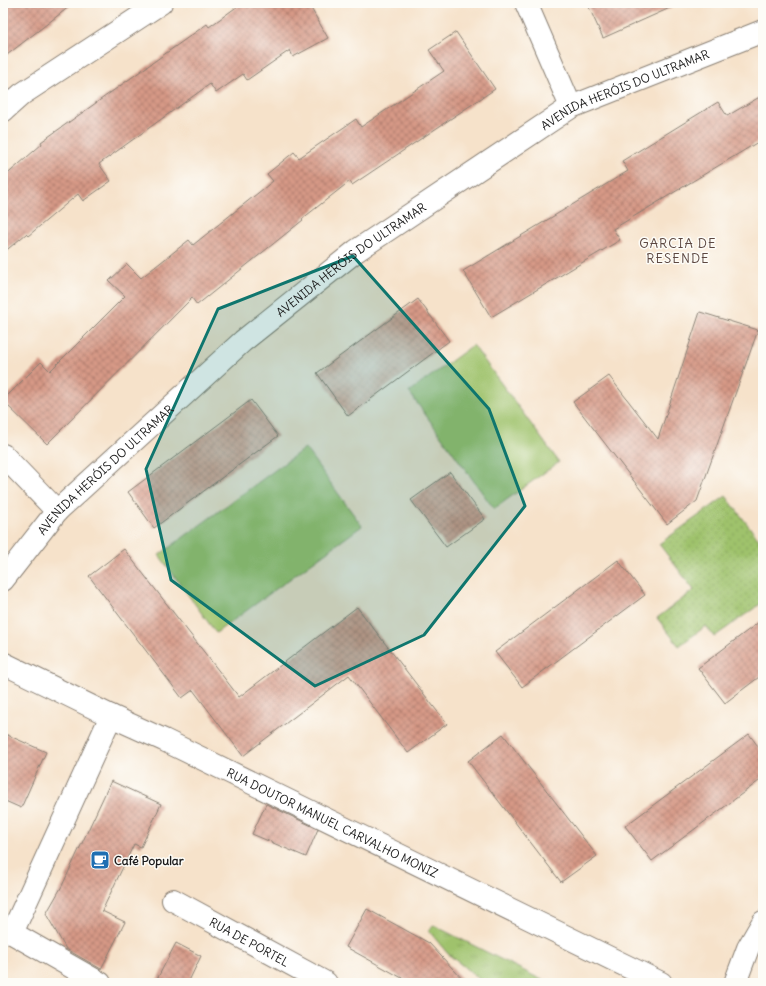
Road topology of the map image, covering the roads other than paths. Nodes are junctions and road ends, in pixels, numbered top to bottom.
1 (161, 3) edge
2 (526, 3) edge
3 (763, 31) edge
4 (571, 107) junction
5 (3, 111) edge
6 (3, 455) edge
7 (57, 511) junction
8 (3, 580) edge
9 (3, 663) edge
10 (111, 716) junction
11 (174, 900) dead end
12 (763, 922) edge
13 (8, 931) edge
14 (100, 983) edge
15 (326, 983) edge
16 (661, 983) edge
17 (735, 983) edge

1 - 5 street
2 - 4 street
3 - 4 street, AVENIDA HERÓIS DO ULTRAMAR
4 - 7 street, AVENIDA HERÓIS DO ULTRAMAR
6 - 7 street
7 - 8 street, AVENIDA HERÓIS DO ULTRAMAR
9 - 10 street, RUA DOUTOR MANUEL CARVALHO MONIZ
10 - 13 street
10 - 16 street, RUA DOUTOR MANUEL CARVALHO MONIZ
11 - 15 street, RUA DE PORTEL
12 - 17 street
13 - 14 street

